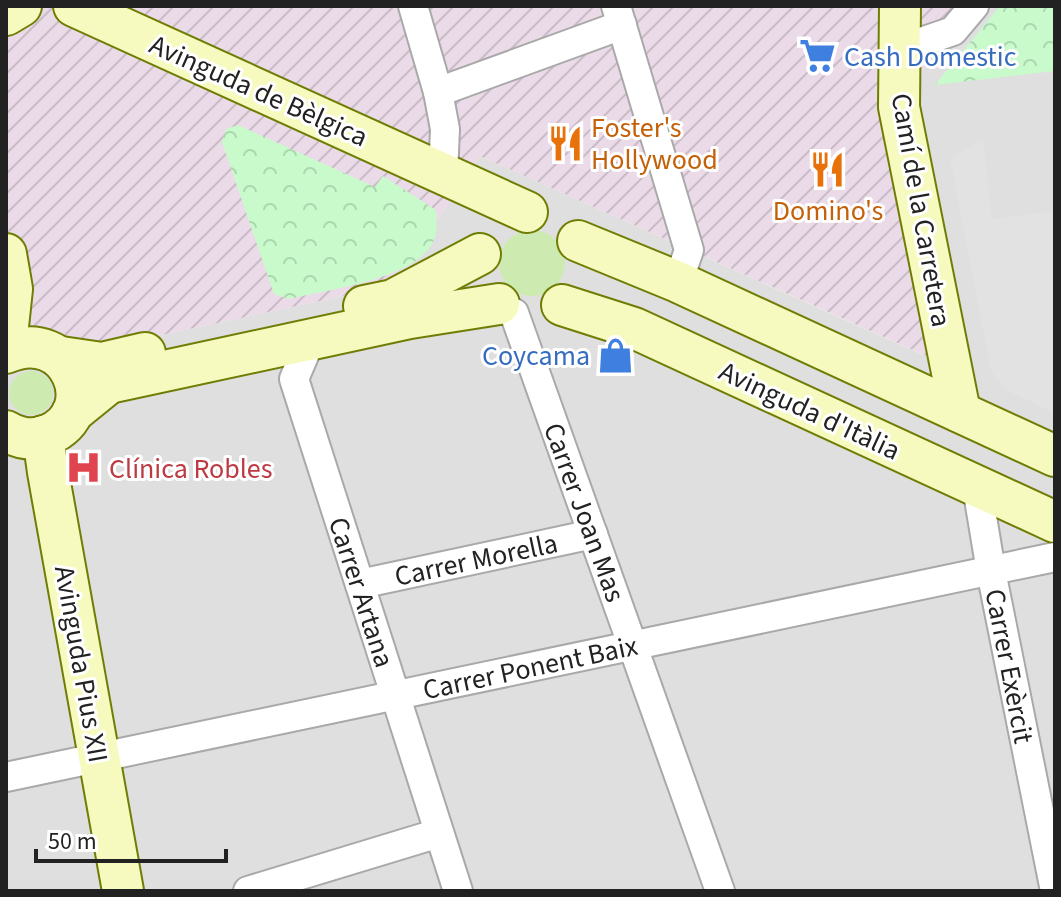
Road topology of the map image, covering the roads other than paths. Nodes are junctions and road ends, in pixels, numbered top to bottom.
1 (21, 6) edge
2 (74, 6) edge
3 (413, 6) edge
4 (900, 6) edge
5 (974, 6) edge
6 (6, 15) edge
7 (619, 16) edge
8 (898, 50) junction
9 (438, 92) junction
10 (443, 175) junction
11 (527, 212) junction
12 (578, 241) junction
13 (483, 247) junction
14 (9, 272) edge
15 (678, 282) junction
16 (562, 305) junction
17 (507, 309) junction
18 (311, 339) junction
19 (29, 351) edge
20 (960, 412) junction
21 (40, 427) edge
22 (1055, 456) edge
23 (977, 487) junction
24 (1055, 522) edge
25 (593, 534) junction
26 (1055, 557) edge
27 (991, 571) junction
28 (360, 584) junction
29 (633, 646) junction
30 (396, 695) junction
31 (99, 758) junction
32 (6, 777) edge
33 (439, 833) junction
34 (123, 891) edge
35 (248, 891) edge
36 (458, 891) edge
37 (720, 891) edge
38 (1055, 891) edge

1 - 6 main road
2 - 10 main road, Avinguda de Bèlgica
3 - 9 street
4 - 8 main road, Camí de la Carretera
5 - 8 street
7 - 9 street
7 - 15 street
8 - 20 main road, Camí de la Carretera
9 - 10 street
10 - 11 main road, Avinguda de Bèlgica
10 - 13 main road
11 - 12 main road
11 - 13 main road
12 - 15 main road
12 - 16 main road
13 - 17 main road
13 - 19 main road
14 - 19 main road
15 - 20 main road
16 - 17 main road
16 - 23 main road, Avinguda d'Itàlia
17 - 18 main road
17 - 25 street, Carrer Joan Mas
18 - 21 main road
18 - 28 street, Carrer Artana
19 - 21 main road, Avinguda Pius XII
20 - 22 main road
21 - 31 main road, Avinguda Pius XII
23 - 24 main road, Avinguda d'Itàlia
23 - 27 street, Carrer Exèrcit
25 - 28 street, Carrer Morella
25 - 29 street, Carrer Joan Mas
26 - 27 street, Carrer Ponent Baix
27 - 29 street, Carrer Ponent Baix
27 - 38 street, Carrer Exèrcit
28 - 30 street, Carrer Artana
29 - 30 street, Carrer Ponent Baix
29 - 37 street, Carrer Joan Mas
30 - 31 street, Carrer Ponent Baix
30 - 33 street, Carrer Artana
31 - 32 street, Carrer Ponent Baix
31 - 34 main road, Avinguda Pius XII
33 - 35 street
33 - 36 street, Carrer Artana

